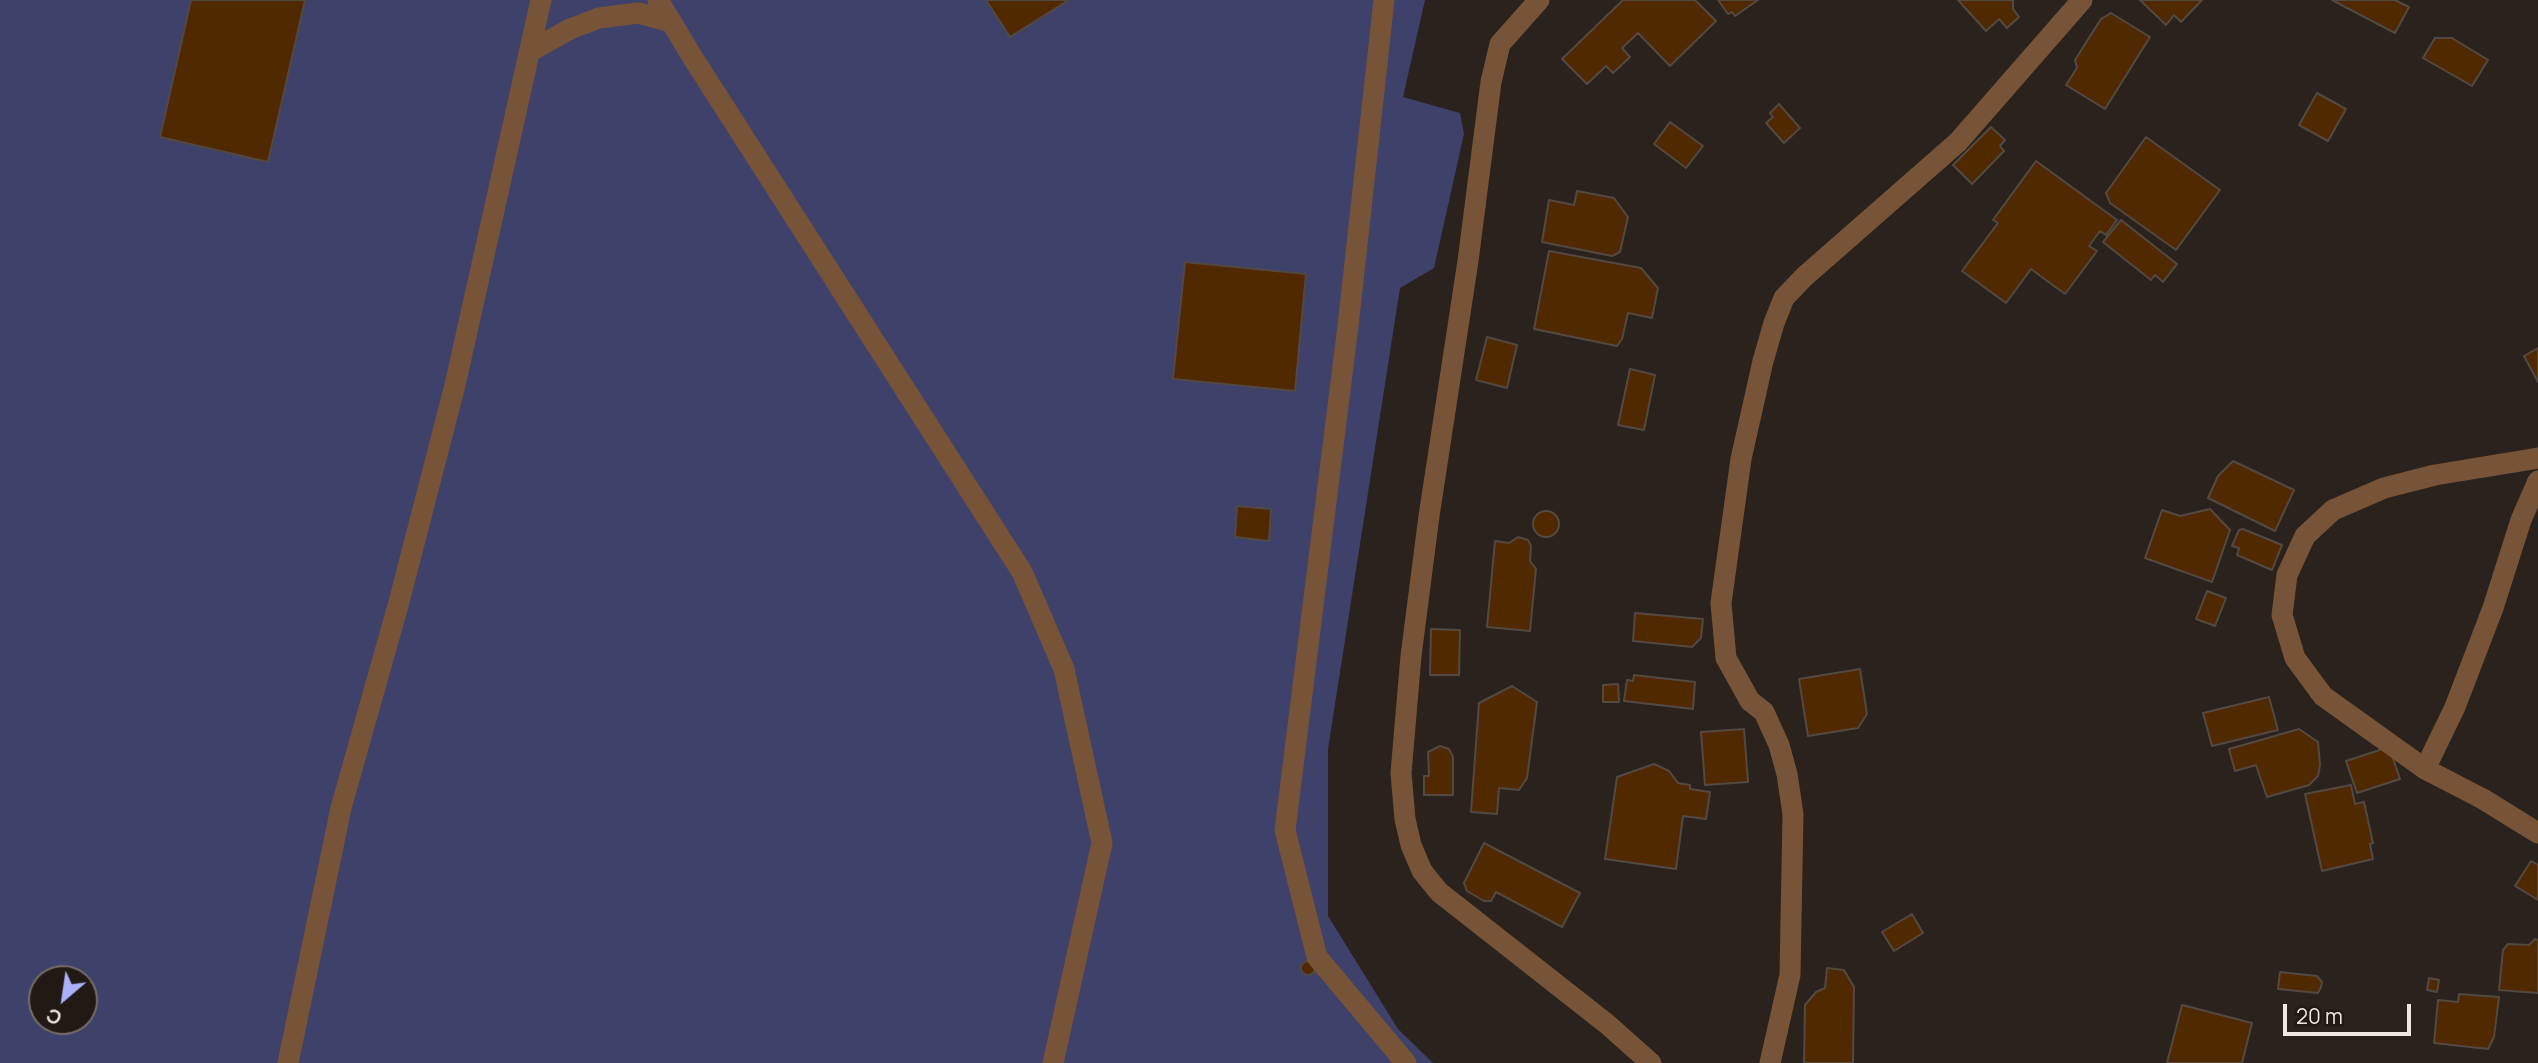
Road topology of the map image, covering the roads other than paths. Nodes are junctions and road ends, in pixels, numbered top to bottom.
1 (541, 0) edge
2 (658, 0) edge
3 (1384, 0) edge
4 (1539, 0) edge
5 (2082, 0) edge
6 (672, 22) junction
7 (529, 52) junction
8 (2538, 458) edge
9 (2538, 481) edge
10 (2425, 769) junction
11 (2538, 833) edge
12 (288, 1063) edge
13 (1053, 1063) edge
14 (1406, 1063) edge
15 (1651, 1063) edge
16 (1770, 1063) edge

1 - 7 street
2 - 6 street
3 - 14 street
4 - 15 street
5 - 16 street
6 - 7 street
6 - 13 street
7 - 12 street
8 - 10 street
9 - 10 street
10 - 11 street

